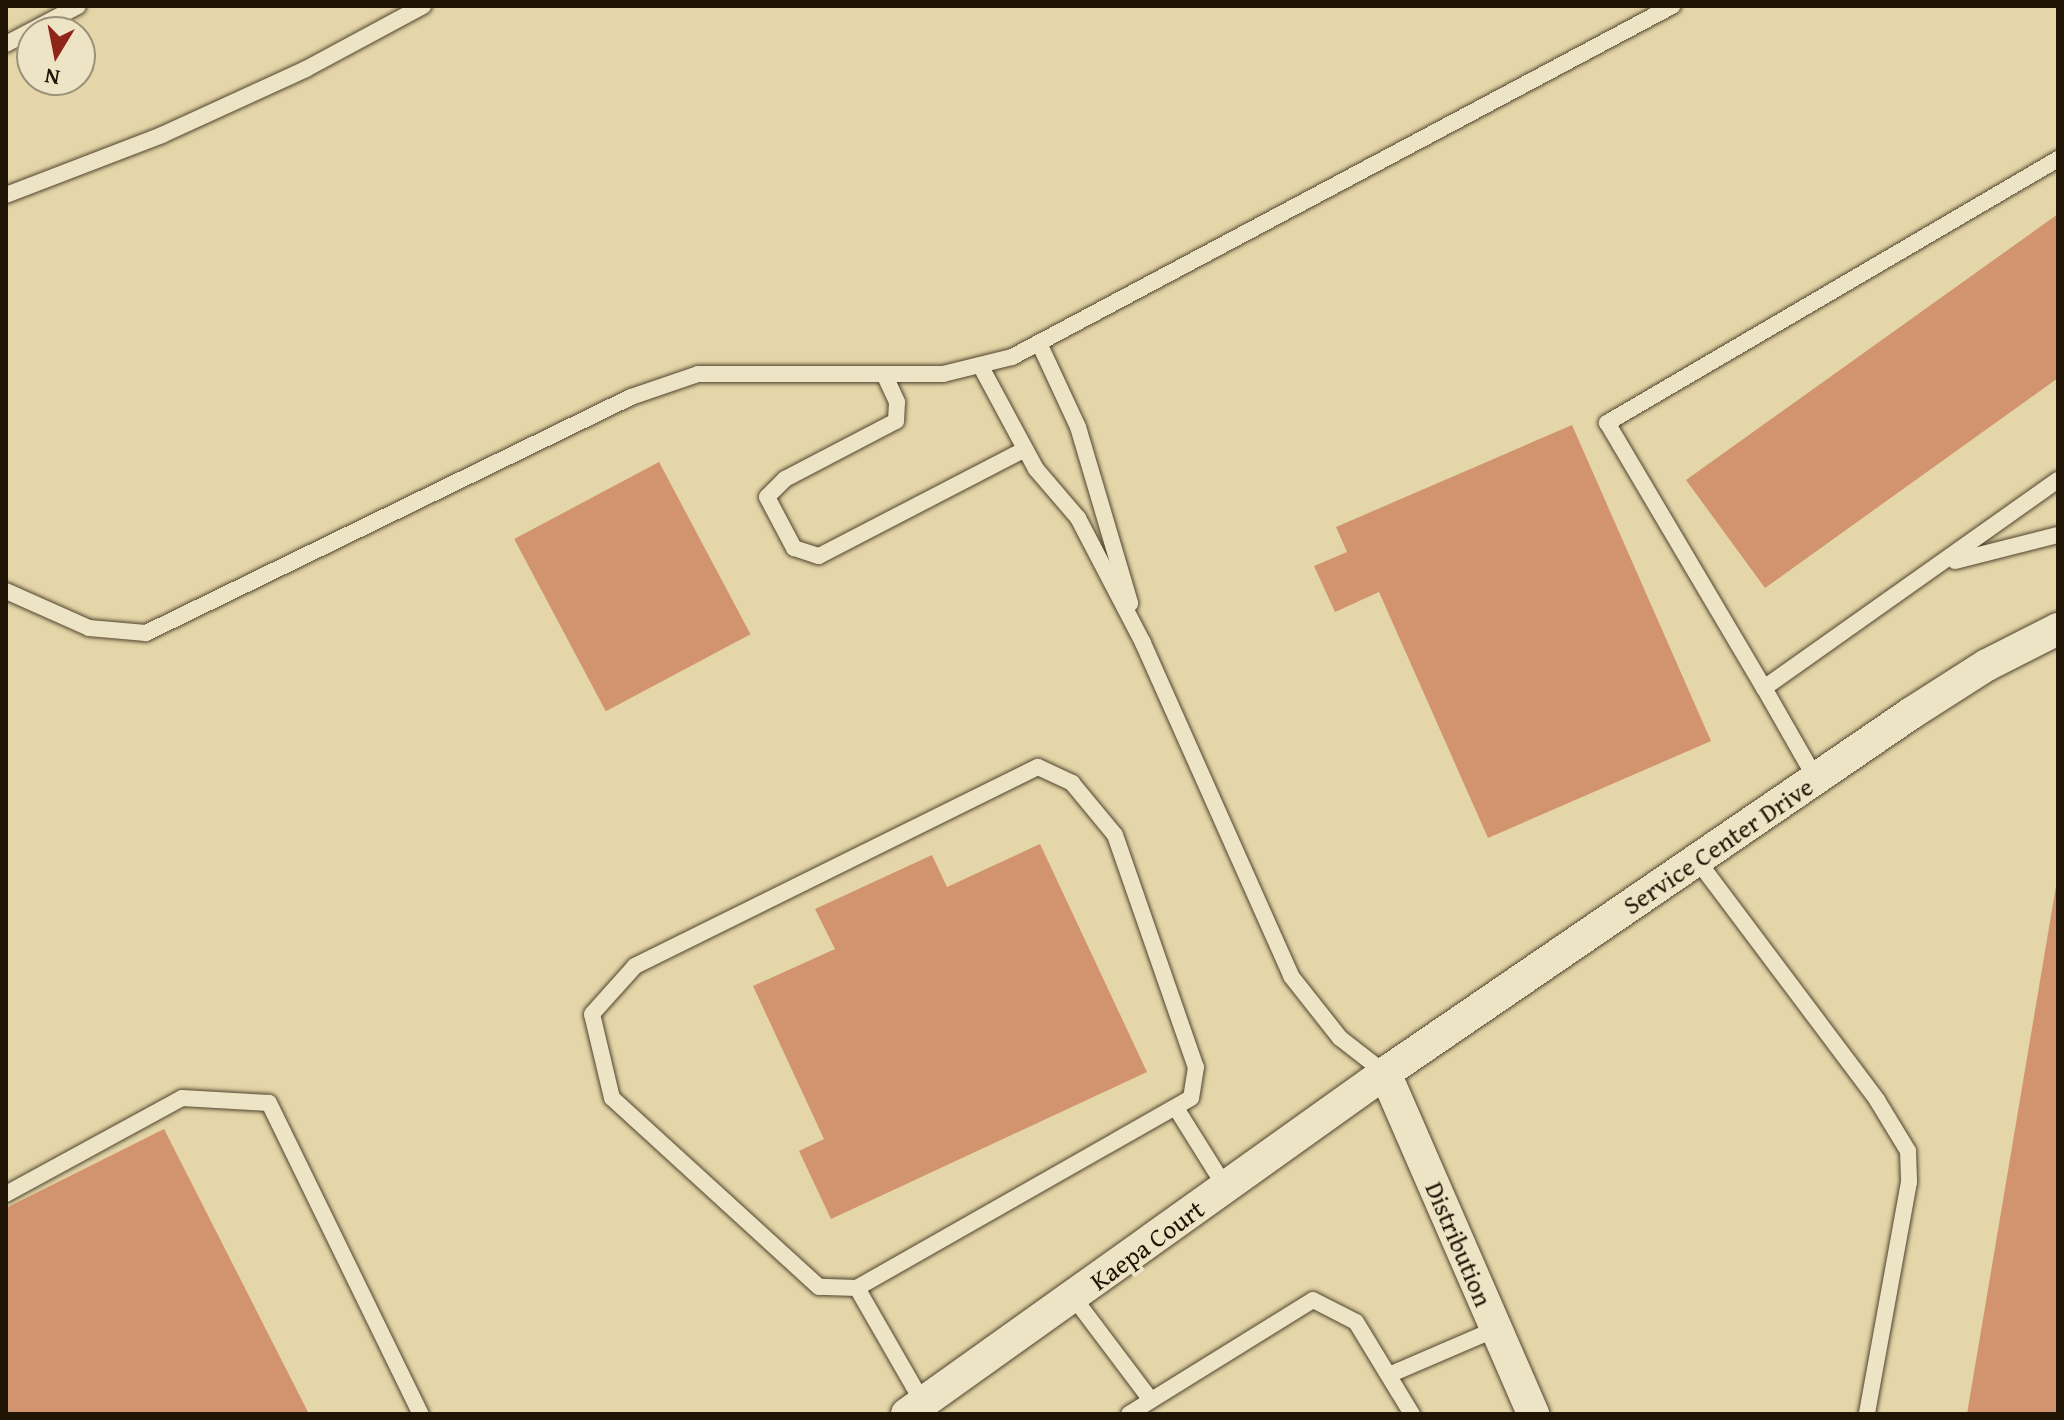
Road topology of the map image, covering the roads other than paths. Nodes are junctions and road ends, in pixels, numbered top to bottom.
1 (78, 6) edge
2 (423, 6) edge
3 (1672, 6) edge
4 (6, 44) edge
5 (2058, 159) edge
6 (6, 195) edge
7 (1039, 343) junction
8 (980, 365) junction
9 (885, 376) junction
10 (1025, 449) junction
11 (2058, 480) edge
12 (2058, 535) edge
13 (1947, 563) junction
14 (6, 591) edge
15 (2058, 629) edge
16 (1143, 643) junction
17 (1764, 688) junction
18 (1816, 779) junction
19 (1697, 860) junction
20 (1385, 1073) junction
21 (1176, 1108) junction
22 (1226, 1188) junction
23 (6, 1194) edge
24 (857, 1288) junction
25 (1074, 1298) junction
26 (1496, 1329) junction
27 (1389, 1375) junction
28 (1151, 1400) junction
29 (915, 1409) edge
30 (421, 1414) edge
31 (1129, 1414) edge
32 (1412, 1414) edge
33 (1533, 1414) edge
34 (1867, 1414) edge

1 - 4 lane
2 - 6 lane
3 - 7 lane
5 - 17 lane
7 - 8 lane
7 - 16 lane
8 - 9 lane
8 - 10 lane
9 - 10 lane
9 - 14 lane
10 - 16 lane
11 - 13 lane
12 - 13 lane
13 - 17 lane
15 - 18 street, Service Center Drive
16 - 20 lane
17 - 18 lane
18 - 19 street, Service Center Drive
19 - 20 street, Service Center Drive
19 - 34 lane
20 - 22 street, Kaepa Court
20 - 26 street, Distribution
21 - 22 lane
21 - 24 lane
21 - 24 lane
22 - 25 street, Kaepa Court
23 - 30 lane
24 - 29 lane
25 - 28 lane
25 - 29 street, Kaepa Court
26 - 27 lane
26 - 33 street, Distribution
27 - 28 lane
27 - 32 lane
28 - 31 lane

